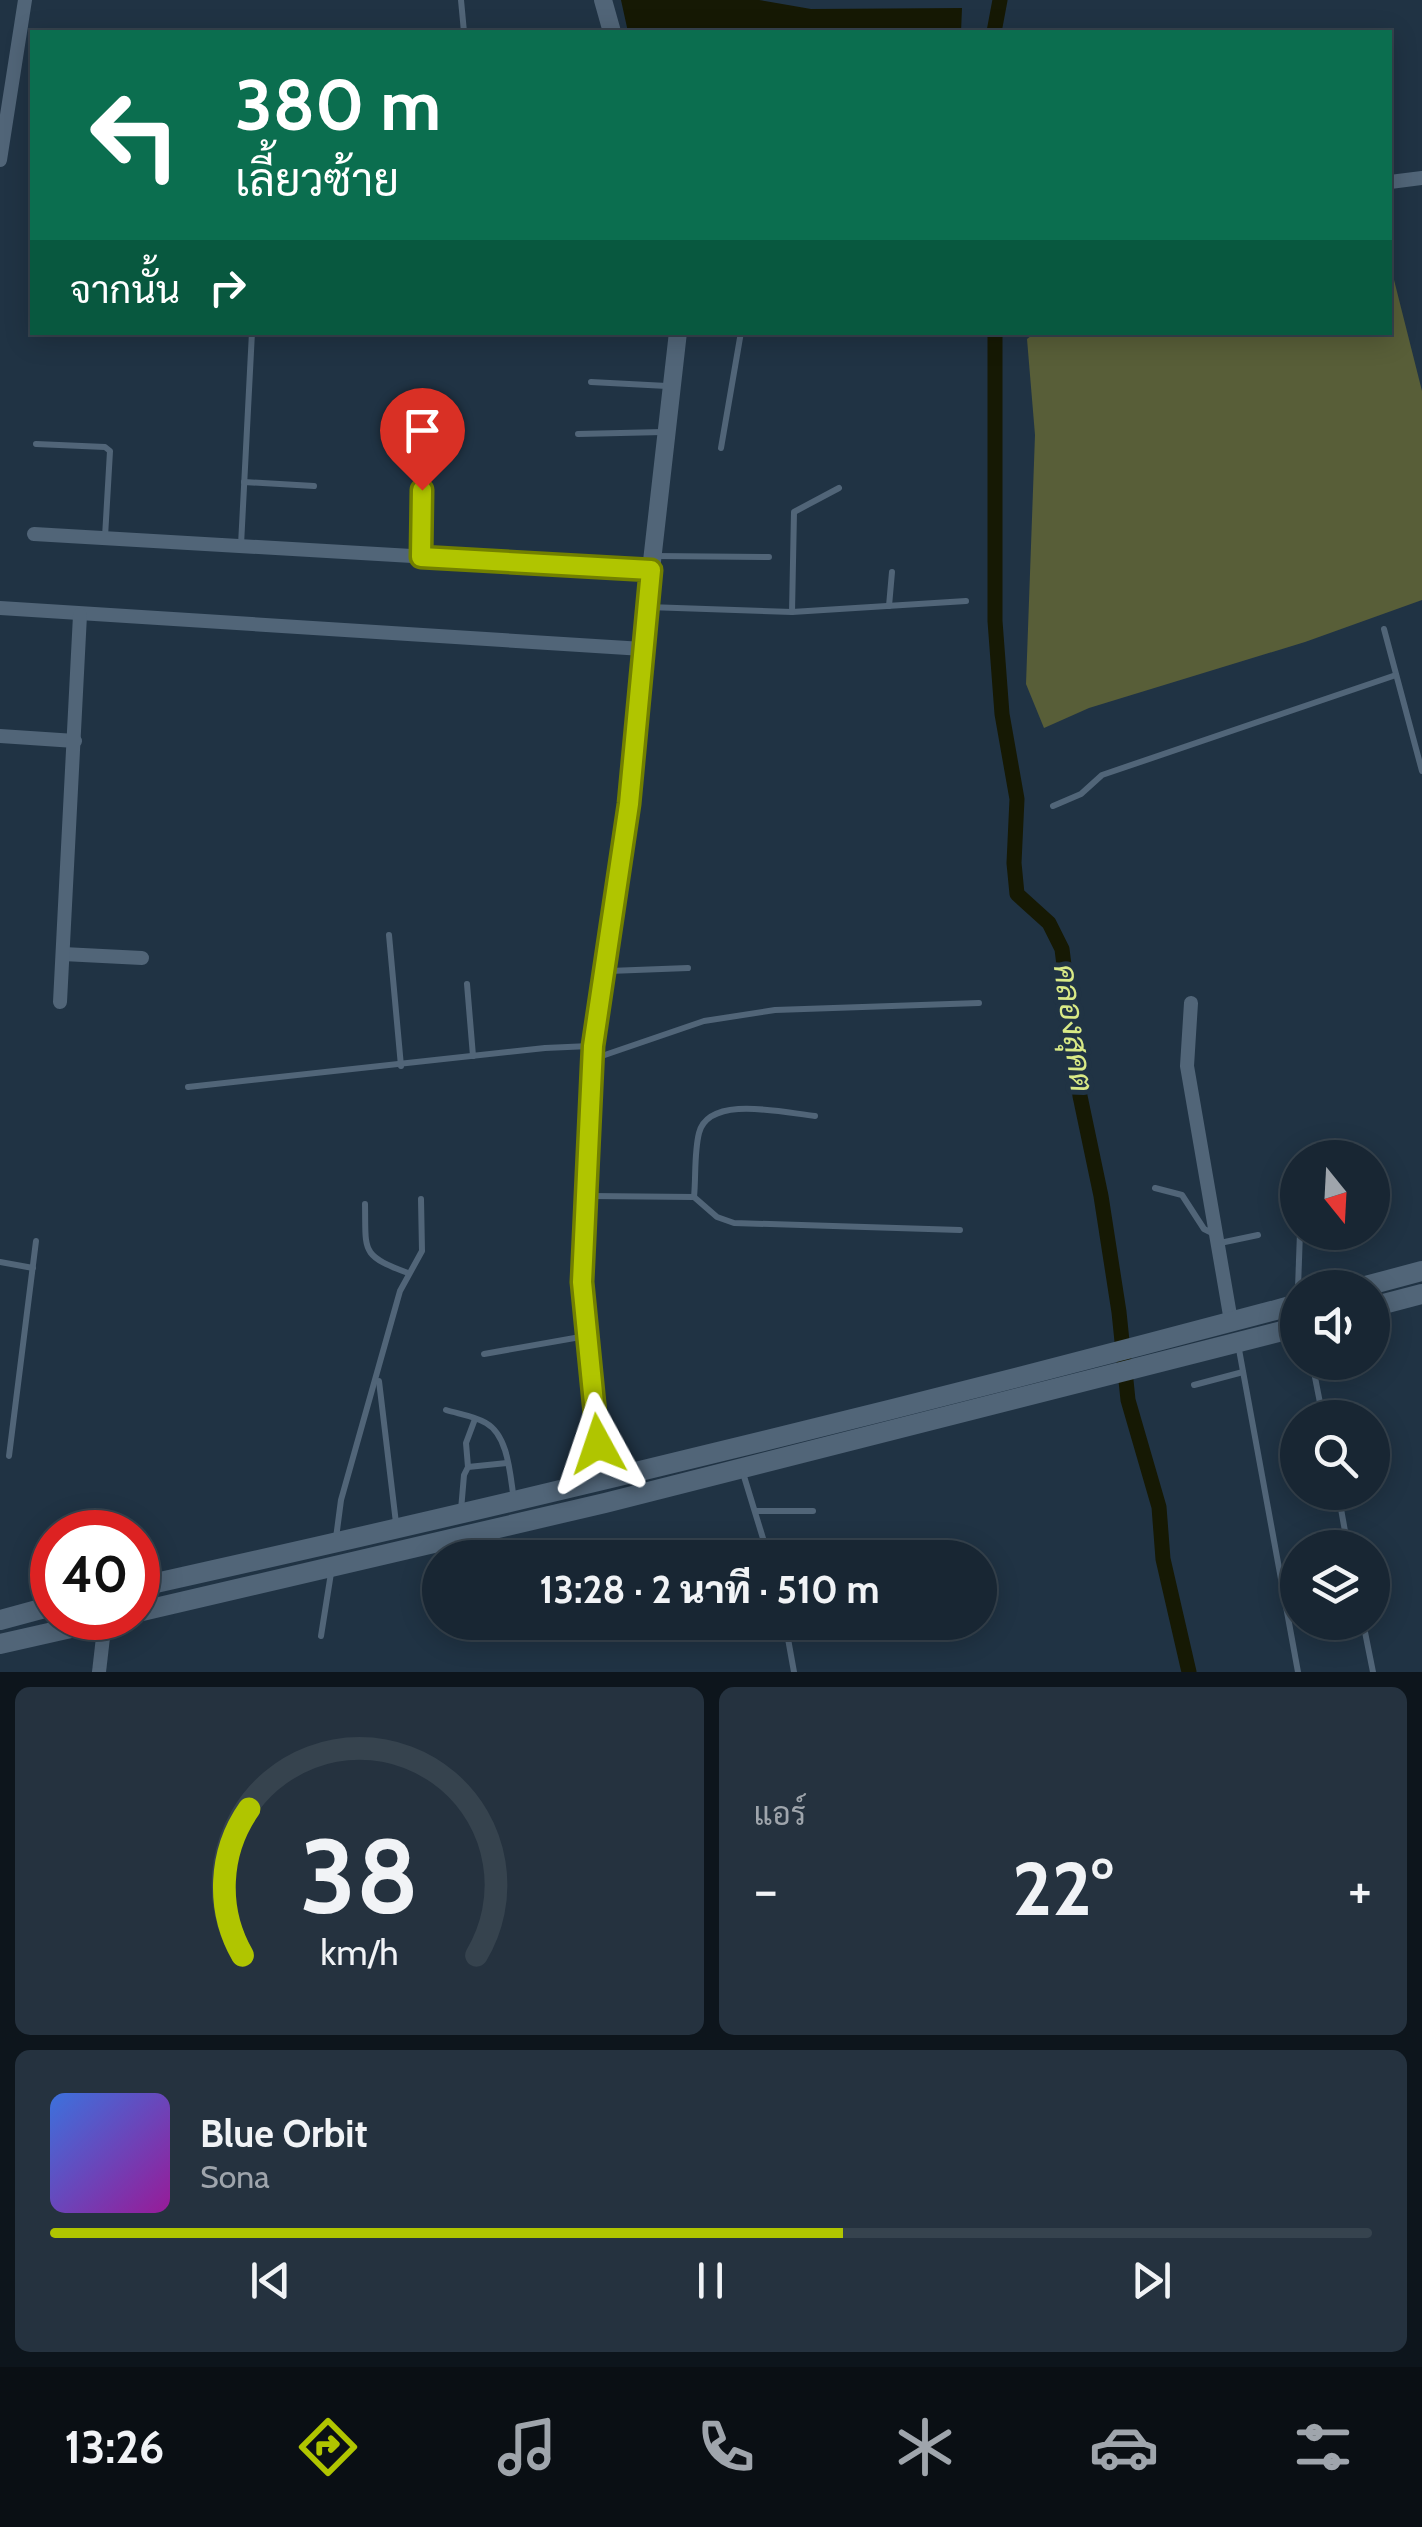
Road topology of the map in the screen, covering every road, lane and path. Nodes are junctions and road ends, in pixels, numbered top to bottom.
1 (26, 0) edge
2 (461, 0) edge
3 (603, 0) edge
4 (464, 30) edge
5 (611, 30) edge
6 (0, 160) edge
7 (1422, 178) edge
8 (1392, 182) edge
9 (252, 335) edge
10 (678, 335) edge
11 (740, 335) edge
12 (590, 382) dead end
13 (674, 386) junction
14 (669, 432) junction
15 (578, 434) dead end
16 (36, 444) dead end
17 (721, 448) dead end
18 (244, 482) junction
19 (314, 486) dead end
20 (839, 488) dead end
21 (422, 490) dead end
22 (34, 534) dead end
23 (105, 538) junction
24 (241, 546) junction
25 (421, 557) junction
26 (770, 558) dead end
27 (652, 563) junction
28 (892, 572) dead end
29 (966, 601) dead end
30 (889, 606) junction
31 (647, 607) junction
32 (0, 608) edge
33 (792, 612) junction
34 (80, 614) junction
35 (1384, 629) dead end
36 (643, 649) junction
37 (1396, 676) junction
38 (0, 736) edge
39 (76, 742) junction
40 (1422, 771) edge
41 (1053, 806) dead end
42 (389, 935) dead end
43 (63, 954) junction
44 (142, 958) dead end
45 (688, 968) dead end
46 (605, 971) junction
47 (468, 984) dead end
48 (60, 1002) dead end
49 (980, 1003) dead end
50 (1190, 1003) dead end
51 (593, 1053) junction
52 (472, 1056) junction
53 (401, 1066) junction
54 (188, 1087) dead end
55 (816, 1116) dead end
56 (1155, 1188) dead end
57 (584, 1196) junction
58 (694, 1197) junction
59 (420, 1199) dead end
60 (365, 1204) dead end
61 (960, 1230) dead end
62 (1258, 1235) dead end
63 (1218, 1240) junction
64 (36, 1241) dead end
65 (1, 1264) edge
66 (33, 1268) junction
67 (1422, 1270) edge
68 (408, 1273) junction
69 (1390, 1279) edge
70 (1422, 1294) edge
71 (1390, 1302) edge
72 (1280, 1309) edge
73 (1231, 1322) junction
74 (1280, 1332) edge
75 (588, 1336) junction
76 (1238, 1343) junction
77 (484, 1354) dead end
78 (1242, 1372) junction
79 (379, 1375) junction
80 (1194, 1385) dead end
81 (446, 1410) dead end
82 (475, 1420) junction
83 (9, 1456) dead end
84 (507, 1463) junction
85 (468, 1467) junction
86 (742, 1468) junction
87 (601, 1480) junction
88 (514, 1501) junction
89 (605, 1503) junction
90 (755, 1511) junction
91 (813, 1511) dead end
92 (460, 1514) junction
93 (397, 1529) junction
94 (764, 1540) edge
95 (336, 1543) junction
96 (332, 1568) junction
97 (160, 1582) edge
98 (160, 1607) edge
99 (30, 1612) edge
100 (0, 1620) edge
101 (321, 1636) dead end
102 (30, 1637) edge
103 (106, 1640) edge
104 (788, 1640) edge
105 (1367, 1640) edge
106 (0, 1644) edge
107 (99, 1672) edge
108 (794, 1672) edge
109 (1298, 1672) edge
110 (1373, 1672) edge

1 - 6 street
2 - 4 lane
3 - 5 street
7 - 8 street
9 - 18 lane
10 - 13 street
11 - 17 lane
12 - 13 lane
13 - 14 street
14 - 15 lane
14 - 27 street
16 - 23 lane
18 - 19 lane
18 - 24 lane
20 - 33 lane
21 - 25 lane
22 - 23 street
23 - 24 street
24 - 25 street
25 - 27 street
26 - 27 lane
27 - 31 street
28 - 30 lane
29 - 30 lane
30 - 33 lane
31 - 33 lane
31 - 36 street
32 - 34 street
34 - 36 street
34 - 39 street
35 - 37 lane
36 - 46 street
37 - 40 lane
37 - 41 lane
38 - 39 street
39 - 43 street
42 - 53 lane
43 - 44 street
43 - 48 street
45 - 46 lane
46 - 51 street
47 - 52 lane
49 - 51 lane
50 - 63 street
51 - 52 lane
51 - 57 street
52 - 53 lane
53 - 54 lane
55 - 58 lane
56 - 63 lane
57 - 58 lane
57 - 75 street
58 - 61 lane
59 - 68 lane
60 - 68 lane
62 - 63 lane
63 - 73 street
64 - 66 lane
65 - 66 lane
66 - 83 lane
67 - 69 main road
68 - 79 lane
70 - 71 main road
72 - 73 main road
73 - 87 main road
74 - 76 main road
75 - 77 lane
75 - 87 street
76 - 78 lane
76 - 86 main road
78 - 80 lane
78 - 109 lane
79 - 93 lane
79 - 95 lane
81 - 82 lane
82 - 84 lane
82 - 85 lane
84 - 85 lane
84 - 88 lane
85 - 92 lane
86 - 89 main road
86 - 90 lane
87 - 88 main road
87 - 89 main road
88 - 92 main road
89 - 96 main road
90 - 91 lane
90 - 94 lane
92 - 93 main road
93 - 95 main road
95 - 97 main road
96 - 98 main road
96 - 101 lane
99 - 100 main road
102 - 106 main road
103 - 107 street
104 - 108 lane
105 - 110 lane

